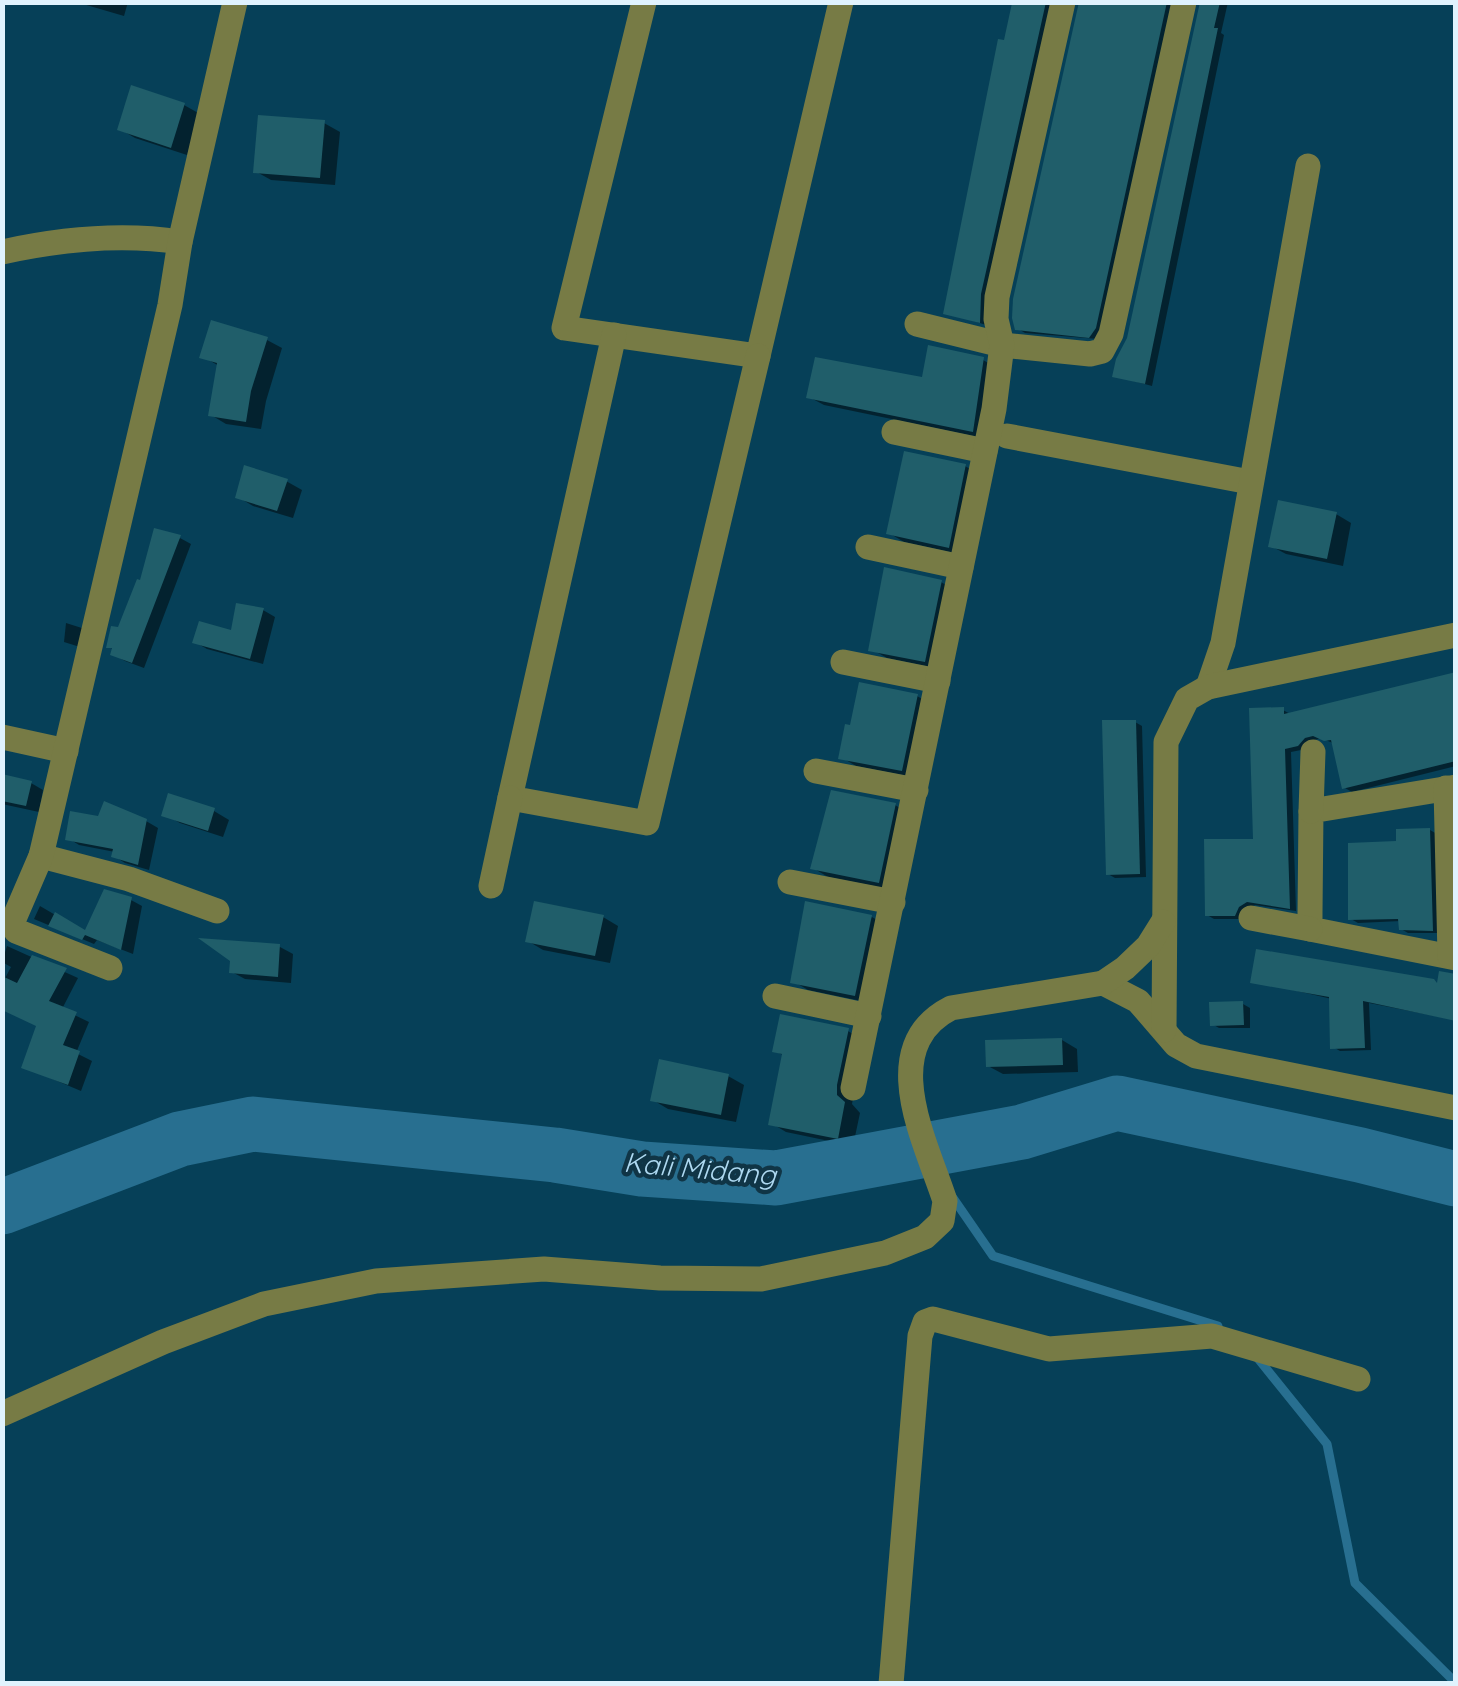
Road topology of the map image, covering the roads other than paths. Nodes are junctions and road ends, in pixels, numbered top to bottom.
1 (235, 2) edge
2 (644, 2) edge
3 (841, 2) edge
4 (1063, 2) edge
5 (1184, 2) edge
6 (1308, 166) dead end
7 (180, 242) junction
8 (2, 252) edge
9 (917, 324) dead end
10 (614, 335) junction
11 (1002, 345) junction
12 (758, 356) junction
13 (894, 432) dead end
14 (1007, 436) dead end
15 (985, 451) junction
16 (1250, 482) junction
17 (868, 548) dead end
18 (962, 567) junction
19 (1456, 635) edge
20 (843, 662) dead end
21 (938, 681) junction
22 (1208, 687) junction
23 (2, 737) edge
24 (66, 751) junction
25 (1313, 752) dead end
26 (816, 770) dead end
27 (1451, 787) edge
28 (916, 790) junction
29 (510, 798) junction
30 (1311, 811) junction
31 (41, 856) junction
32 (790, 882) dead end
33 (491, 886) dead end
34 (893, 902) junction
35 (217, 911) dead end
36 (1252, 918) dead end
37 (1162, 922) junction
38 (1310, 929) junction
39 (1453, 957) edge
40 (110, 968) dead end
41 (1103, 983) junction
42 (774, 996) dead end
43 (869, 1016) junction
44 (1164, 1030) junction
45 (854, 1088) dead end
46 (1456, 1108) edge
47 (1358, 1378) dead end
48 (2, 1414) edge
49 (891, 1684) edge

1 - 7 street
2 - 10 street
3 - 12 street
4 - 11 street
5 - 11 street
6 - 16 street
7 - 8 street
7 - 24 street
9 - 11 street
10 - 12 street
10 - 29 street
11 - 15 street
12 - 29 street
13 - 15 street
14 - 16 street
15 - 18 street
16 - 22 street
17 - 18 street
18 - 21 street
19 - 22 street
20 - 21 street
21 - 28 street
22 - 37 street
23 - 24 street
24 - 31 street
25 - 30 street
26 - 28 street
27 - 30 street
27 - 39 street
28 - 34 street
29 - 33 street
30 - 38 street
31 - 35 street
31 - 40 street
32 - 34 street
34 - 43 street
36 - 38 street
37 - 41 street
37 - 44 street
38 - 39 street
41 - 44 street
41 - 48 street
42 - 43 street
43 - 45 street
44 - 46 street
47 - 49 street

